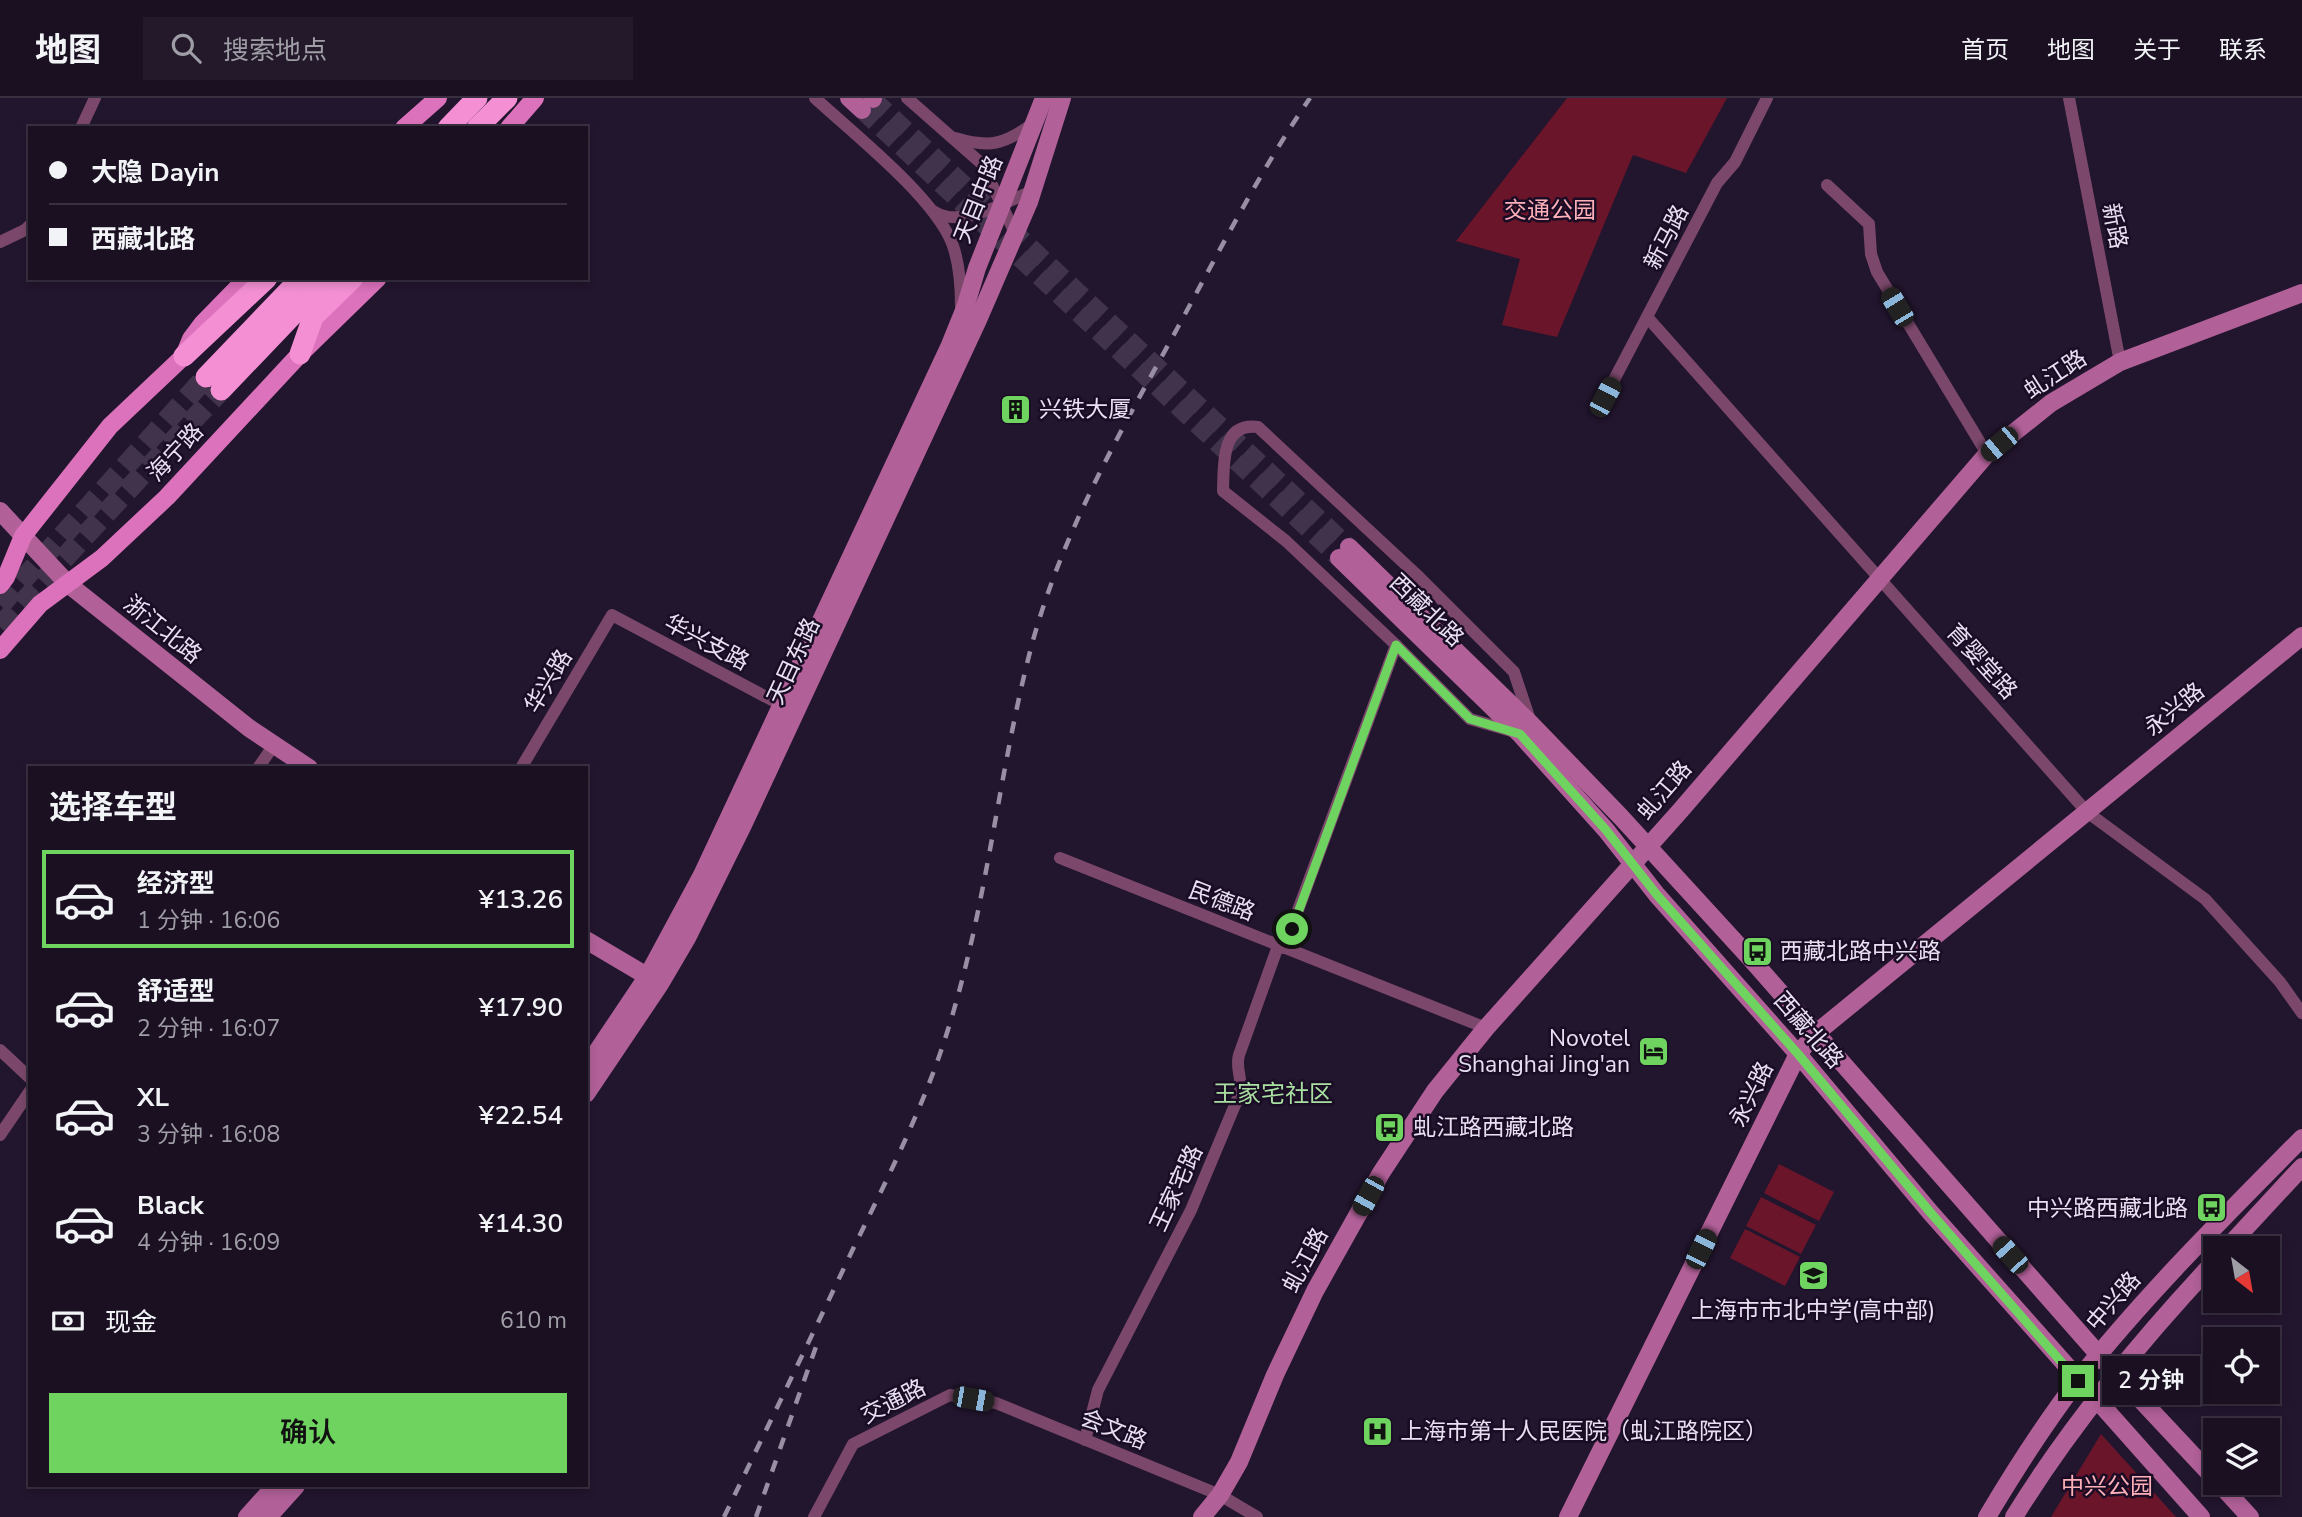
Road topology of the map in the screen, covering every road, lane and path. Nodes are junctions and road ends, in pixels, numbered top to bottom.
1 (95, 98) edge
2 (535, 98) edge
3 (816, 98) edge
4 (907, 98) edge
5 (1044, 98) edge
6 (1062, 98) edge
7 (1766, 98) edge
8 (2069, 98) edge
9 (434, 99) edge
10 (493, 102) edge
11 (1035, 122) junction
12 (82, 126) edge
13 (406, 126) edge
14 (451, 126) edge
15 (478, 126) edge
16 (511, 126) edge
17 (951, 137) junction
18 (989, 176) junction
19 (1827, 185) dead end
20 (1033, 191) junction
21 (1003, 204) junction
22 (929, 208) junction
23 (975, 214) junction
24 (28, 227) edge
25 (1015, 233) junction
26 (0, 242) edge
27 (245, 280) edge
28 (265, 280) edge
29 (299, 280) edge
30 (326, 280) edge
31 (351, 280) edge
32 (376, 280) edge
33 (2302, 293) edge
34 (1648, 318) junction
35 (961, 320) junction
36 (300, 354) junction
37 (184, 356) junction
38 (2120, 362) junction
39 (1605, 397) dead end
40 (1987, 454) junction
41 (0, 511) edge
42 (23, 536) junction
43 (1344, 552) tunnel mouth
44 (1880, 578) junction
45 (68, 584) junction
46 (0, 585) edge
47 (612, 615) joint
48 (2302, 636) edge
49 (1396, 645) junction
50 (0, 650) edge
51 (783, 706) junction
52 (1525, 729) junction
53 (274, 746) junction
54 (259, 766) edge
55 (306, 766) edge
56 (522, 766) edge
57 (2087, 812) junction
58 (1648, 846) junction
59 (1060, 858) dead end
60 (1632, 863) junction
61 (588, 941) edge
62 (1281, 947) junction
63 (654, 980) junction
64 (2302, 1013) edge
65 (1486, 1028) junction
66 (1815, 1034) junction
67 (0, 1051) edge
68 (1798, 1054) junction
69 (588, 1065) edge
70 (28, 1076) edge
71 (588, 1091) edge
72 (28, 1094) edge
73 (0, 1135) edge
74 (2302, 1138) edge
75 (2302, 1167) edge
76 (2238, 1236) edge
77 (2203, 1274) edge
78 (2099, 1355) junction
79 (2116, 1373) junction
80 (2078, 1381) junction
81 (950, 1395) joint
82 (2095, 1399) junction
83 (1085, 1440) junction
84 (2203, 1466) edge
85 (274, 1487) edge
86 (295, 1487) edge
87 (1220, 1495) junction
88 (2230, 1495) edge
89 (247, 1517) edge
90 (268, 1517) edge
91 (814, 1517) edge
92 (1202, 1517) edge
93 (1256, 1517) edge
94 (1568, 1517) edge
95 (1987, 1517) edge
96 (2014, 1517) edge
97 (2201, 1517) edge
98 (2250, 1517) edge

1 - 12 street
2 - 16 main road
3 - 22 street
4 - 17 street
5 - 11 main road, 天目中路
6 - 20 main road, 天目中路
7 - 34 street, 新马路
8 - 38 street, 新路
9 - 13 main road
10 - 14 highway
10 - 15 highway
11 - 17 street
11 - 21 main road, 天目中路
17 - 18 street
18 - 21 street
18 - 23 street
19 - 40 street
20 - 21 street
20 - 25 main road, 天目中路
21 - 23 street
21 - 25 street
21 - 35 main road, 天目中路
22 - 23 street
22 - 35 street
24 - 26 street
25 - 63 main road, 天目东路
27 - 37 main road
28 - 37 highway
29 - 30 highway
31 - 36 highway
32 - 36 main road, 海宁路
33 - 38 main road, 虬江路
34 - 39 street, 新马路
34 - 44 street, 育婴堂路
35 - 51 main road, 天目东路
36 - 45 main road, 海宁路
37 - 42 main road
38 - 40 main road, 虬江路
40 - 44 main road, 虬江路
41 - 42 main road, 浙江北路
42 - 45 main road, 浙江北路
42 - 46 main road
43 - 52 main road, 西藏北路
44 - 57 street, 育婴堂路
44 - 58 main road, 虬江路
45 - 50 main road, 海宁路
45 - 53 main road, 浙江北路
47 - 51 street, 华兴支路
47 - 56 street, 华兴路
48 - 57 main road, 永兴路
49 - 52 street
49 - 52 street
49 - 62 street, 王家宅路
51 - 63 main road, 天目东路
52 - 58 main road, 西藏北路
52 - 60 main road, 西藏北路
53 - 54 street
53 - 55 main road, 浙江北路
57 - 64 street, 育婴堂路
57 - 66 main road, 永兴路
58 - 60 main road, 虬江路
58 - 66 main road, 西藏北路
59 - 62 street, 民德路
60 - 65 main road, 虬江路
60 - 68 main road, 西藏北路
61 - 63 main road
62 - 65 street, 民德路
62 - 83 street, 王家宅路
63 - 69 main road, 天目东路
63 - 71 main road, 天目东路
65 - 87 main road, 虬江路
66 - 68 main road, 永兴路
66 - 78 main road, 西藏北路
67 - 70 street
68 - 80 main road, 西藏北路
68 - 94 main road, 永兴路
72 - 73 street
74 - 78 main road, 中兴路
75 - 76 main road
77 - 79 main road, 中兴路
78 - 79 main road, 西藏北路
78 - 80 main road, 中兴路
79 - 82 main road, 中兴路
79 - 84 main road, 西藏北路
80 - 82 main road, 西藏北路
80 - 95 main road, 中兴路
81 - 83 street, 会文路
81 - 91 street, 交通路
82 - 96 main road, 中兴路
82 - 97 main road, 西藏北路
83 - 87 street, 会文路
85 - 89 main road
86 - 90 main road
87 - 92 main road, 虬江路
87 - 93 street, 会文路
88 - 98 main road, 西藏北路

